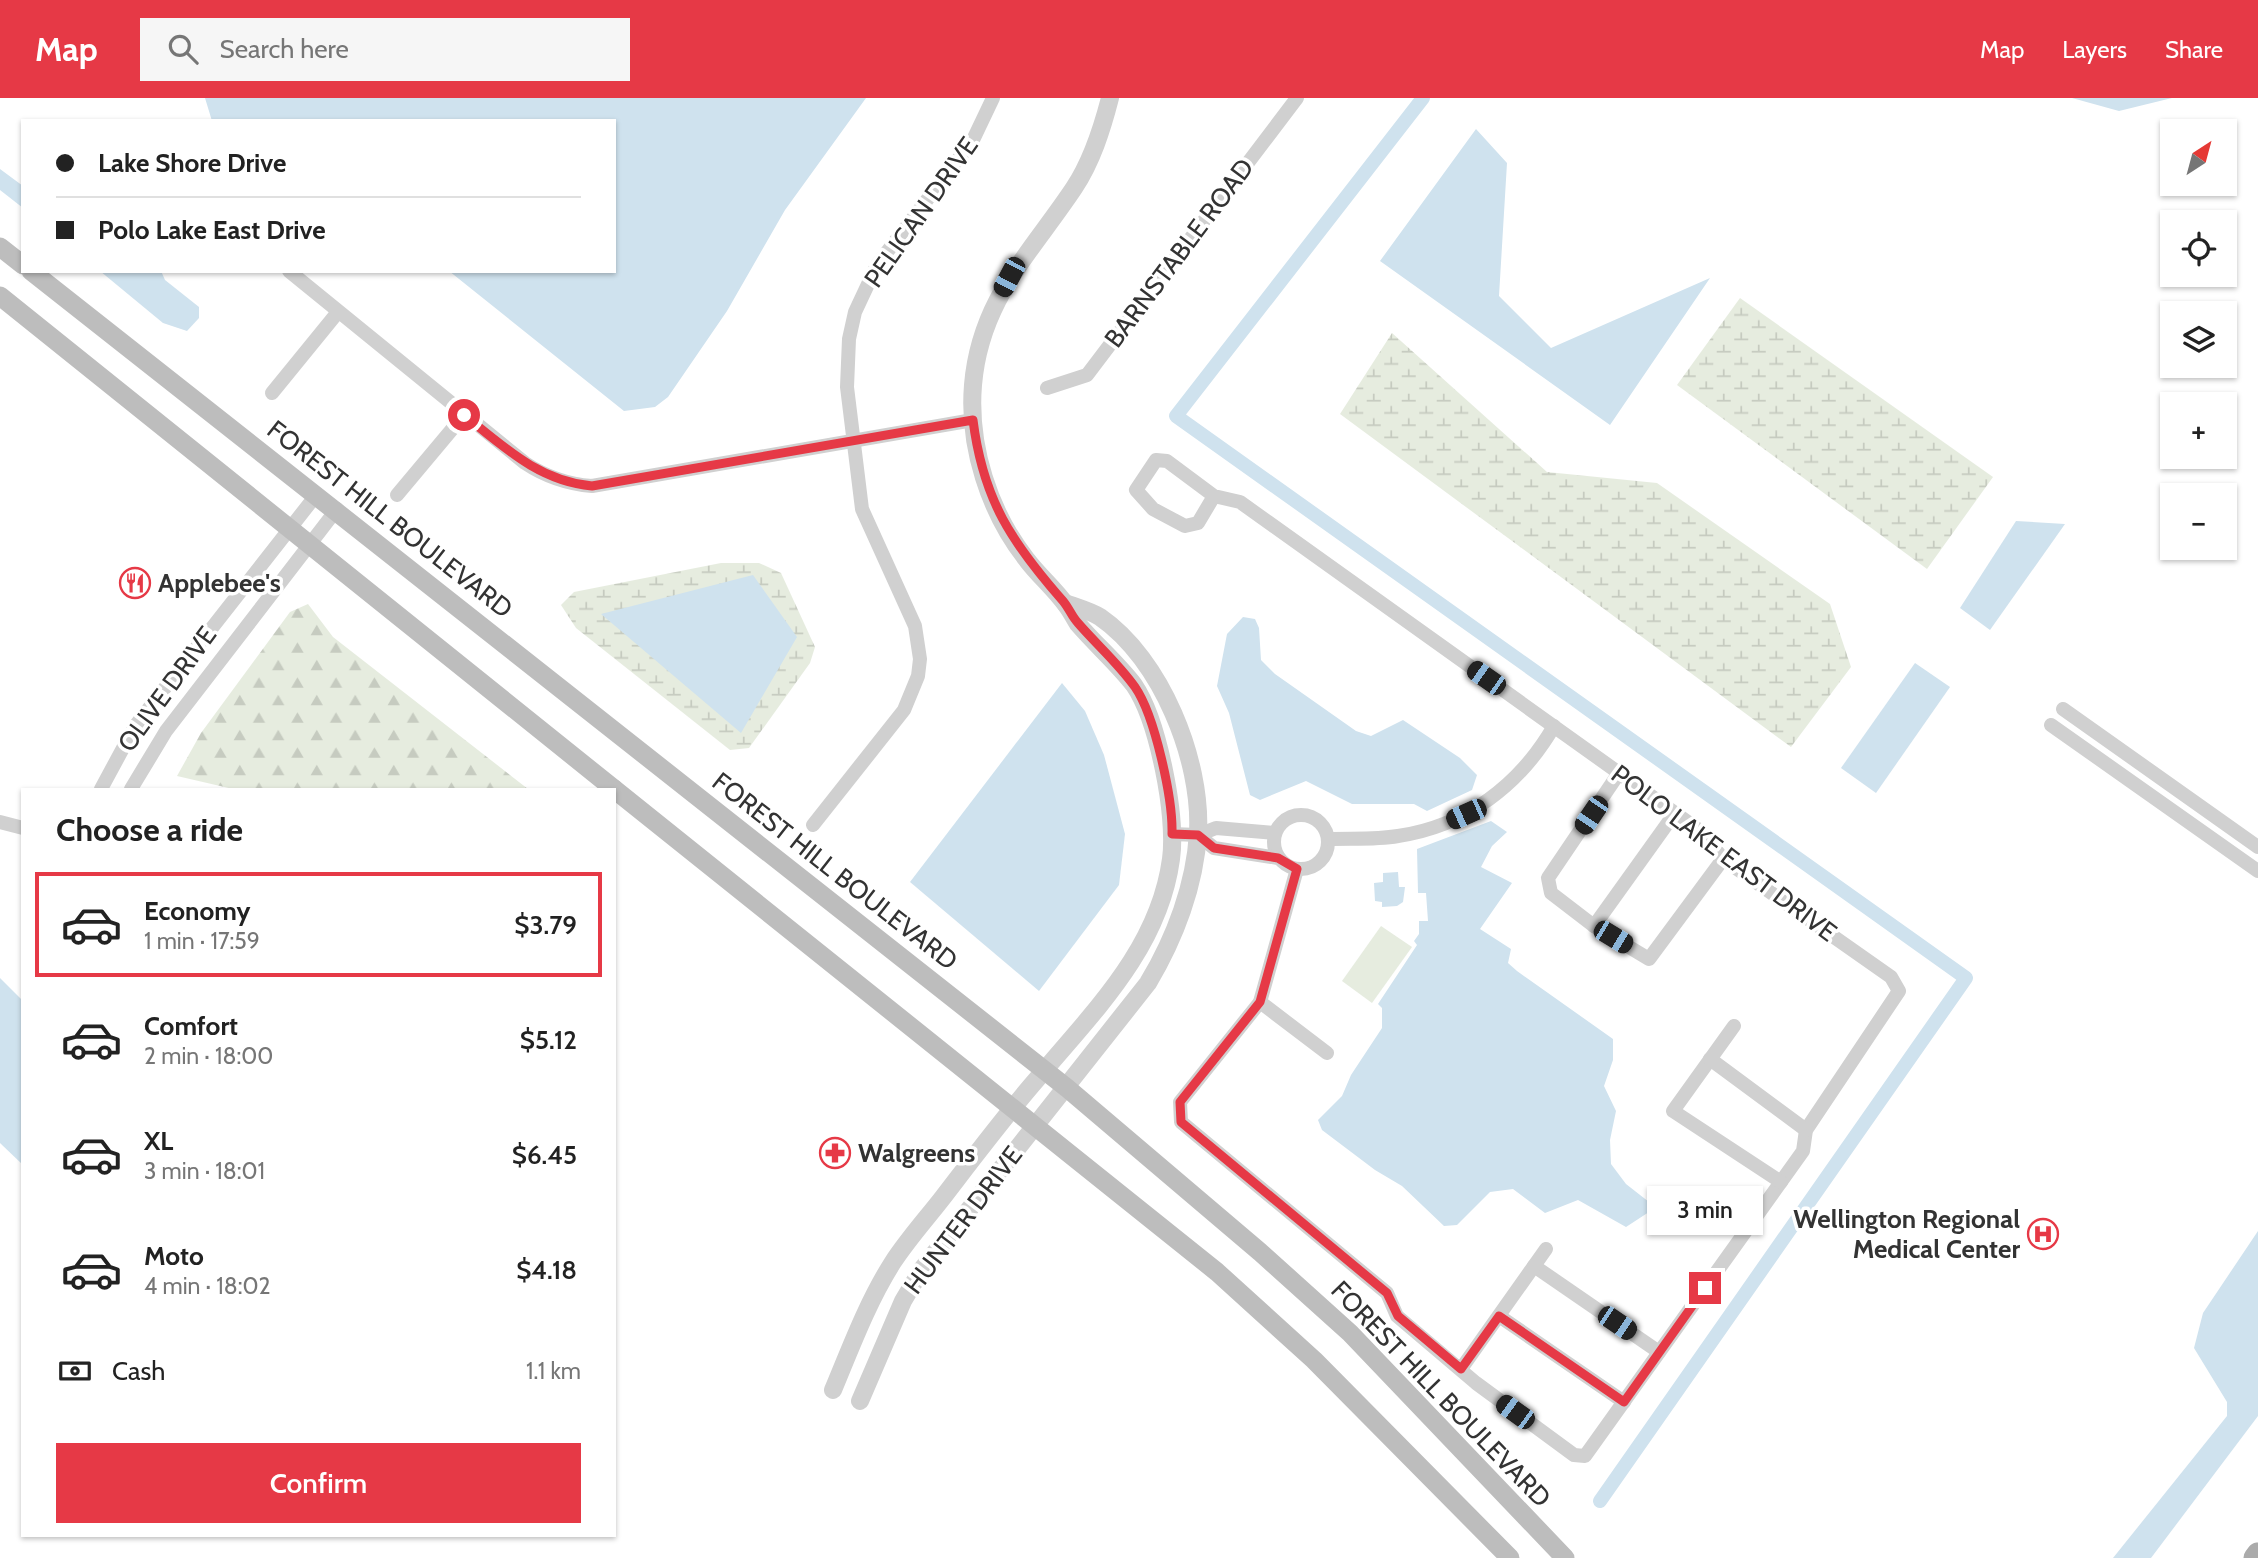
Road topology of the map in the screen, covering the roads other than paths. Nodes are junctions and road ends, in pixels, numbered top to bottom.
1 (993, 98) edge
2 (1110, 98) edge
3 (1297, 98) edge
4 (0, 247) edge
5 (21, 263) edge
6 (34, 273) edge
7 (291, 273) edge
8 (0, 296) edge
9 (338, 312) junction
10 (1047, 388) dead end
11 (272, 393) dead end
12 (464, 415) junction
13 (973, 420) junction
14 (855, 440) junction
15 (317, 494) junction
16 (397, 495) dead end
17 (1214, 496) junction
18 (337, 509) junction
19 (290, 528) junction
20 (310, 544) junction
21 (1065, 603) junction
22 (2063, 709) dead end
23 (2051, 725) dead end
24 (1554, 726) junction
25 (1619, 773) junction
26 (102, 788) edge
27 (132, 788) edge
28 (613, 788) edge
29 (616, 791) edge
30 (1675, 813) junction
31 (0, 822) edge
32 (813, 825) dead end
33 (21, 827) edge
34 (1275, 832) junction
35 (1172, 834) junction
36 (1198, 835) junction
37 (1328, 839) junction
38 (2258, 847) edge
39 (1278, 858) junction
40 (1723, 859) junction
41 (1297, 869) junction
42 (2258, 871) edge
43 (1594, 926) junction
44 (1260, 1002) junction
45 (1734, 1026) dead end
46 (1327, 1053) dead end
47 (1710, 1059) junction
48 (1044, 1070) junction
49 (1067, 1088) junction
50 (1011, 1109) junction
51 (1034, 1128) junction
52 (1806, 1130) junction
53 (1781, 1182) junction
54 (1546, 1249) dead end
55 (1534, 1266) junction
56 (1499, 1316) junction
57 (1659, 1352) junction
58 (1461, 1369) junction
59 (833, 1390) dead end
60 (860, 1401) dead end
61 (1624, 1402) junction
62 (1510, 1558) edge
63 (1565, 1558) edge

1 - 14 street, PELICAN DRIVE
2 - 13 street, HUNTER DRIVE
3 - 10 street, BARNSTABLE ROAD
4 - 5 main road
6 - 15 main road, FOREST HILL BOULEVARD
7 - 9 street
8 - 19 main road
9 - 11 street
9 - 12 street
12 - 14 street
12 - 16 street
13 - 14 street
13 - 21 street, HUNTER DRIVE
14 - 32 street, PELICAN DRIVE
15 - 18 main road, FOREST HILL BOULEVARD
15 - 19 street, OLIVE DRIVE
17 - 17 street, POLO LAKE EAST DRIVE
17 - 24 street, POLO LAKE EAST DRIVE
18 - 20 street, OLIVE DRIVE
18 - 48 main road, FOREST HILL BOULEVARD
19 - 20 main road
19 - 26 street, OLIVE DRIVE
20 - 27 street, OLIVE DRIVE
20 - 28 main road
21 - 35 street, HUNTER DRIVE
21 - 36 street, HUNTER DRIVE
22 - 38 street
23 - 42 street
24 - 25 street, POLO LAKE EAST DRIVE
24 - 37 street
25 - 30 street, POLO LAKE EAST DRIVE
25 - 43 street
29 - 50 main road
30 - 40 street, POLO LAKE EAST DRIVE
30 - 43 street
31 - 33 street
34 - 36 street
34 - 37 street
34 - 39 street
35 - 36 street
35 - 48 street, HUNTER DRIVE
36 - 39 street
36 - 49 street, HUNTER DRIVE
37 - 41 street
39 - 41 street
40 - 43 street
40 - 52 street, POLO LAKE EAST DRIVE
41 - 44 street, POLO LAKE EAST DRIVE
44 - 46 street
44 - 58 street, POLO LAKE EAST DRIVE
45 - 47 street
47 - 52 street
47 - 53 street
48 - 49 main road, FOREST HILL BOULEVARD
48 - 50 street, HUNTER DRIVE
49 - 51 street, HUNTER DRIVE
49 - 63 main road, FOREST HILL BOULEVARD
50 - 51 main road
50 - 59 street, HUNTER DRIVE
51 - 60 street, HUNTER DRIVE
51 - 62 main road
52 - 53 street, POLO LAKE EAST DRIVE
53 - 57 street, POLO LAKE EAST DRIVE
54 - 55 street
55 - 56 street
55 - 57 street
56 - 58 street
56 - 61 street
57 - 61 street, POLO LAKE EAST DRIVE
58 - 61 street, POLO LAKE EAST DRIVE

